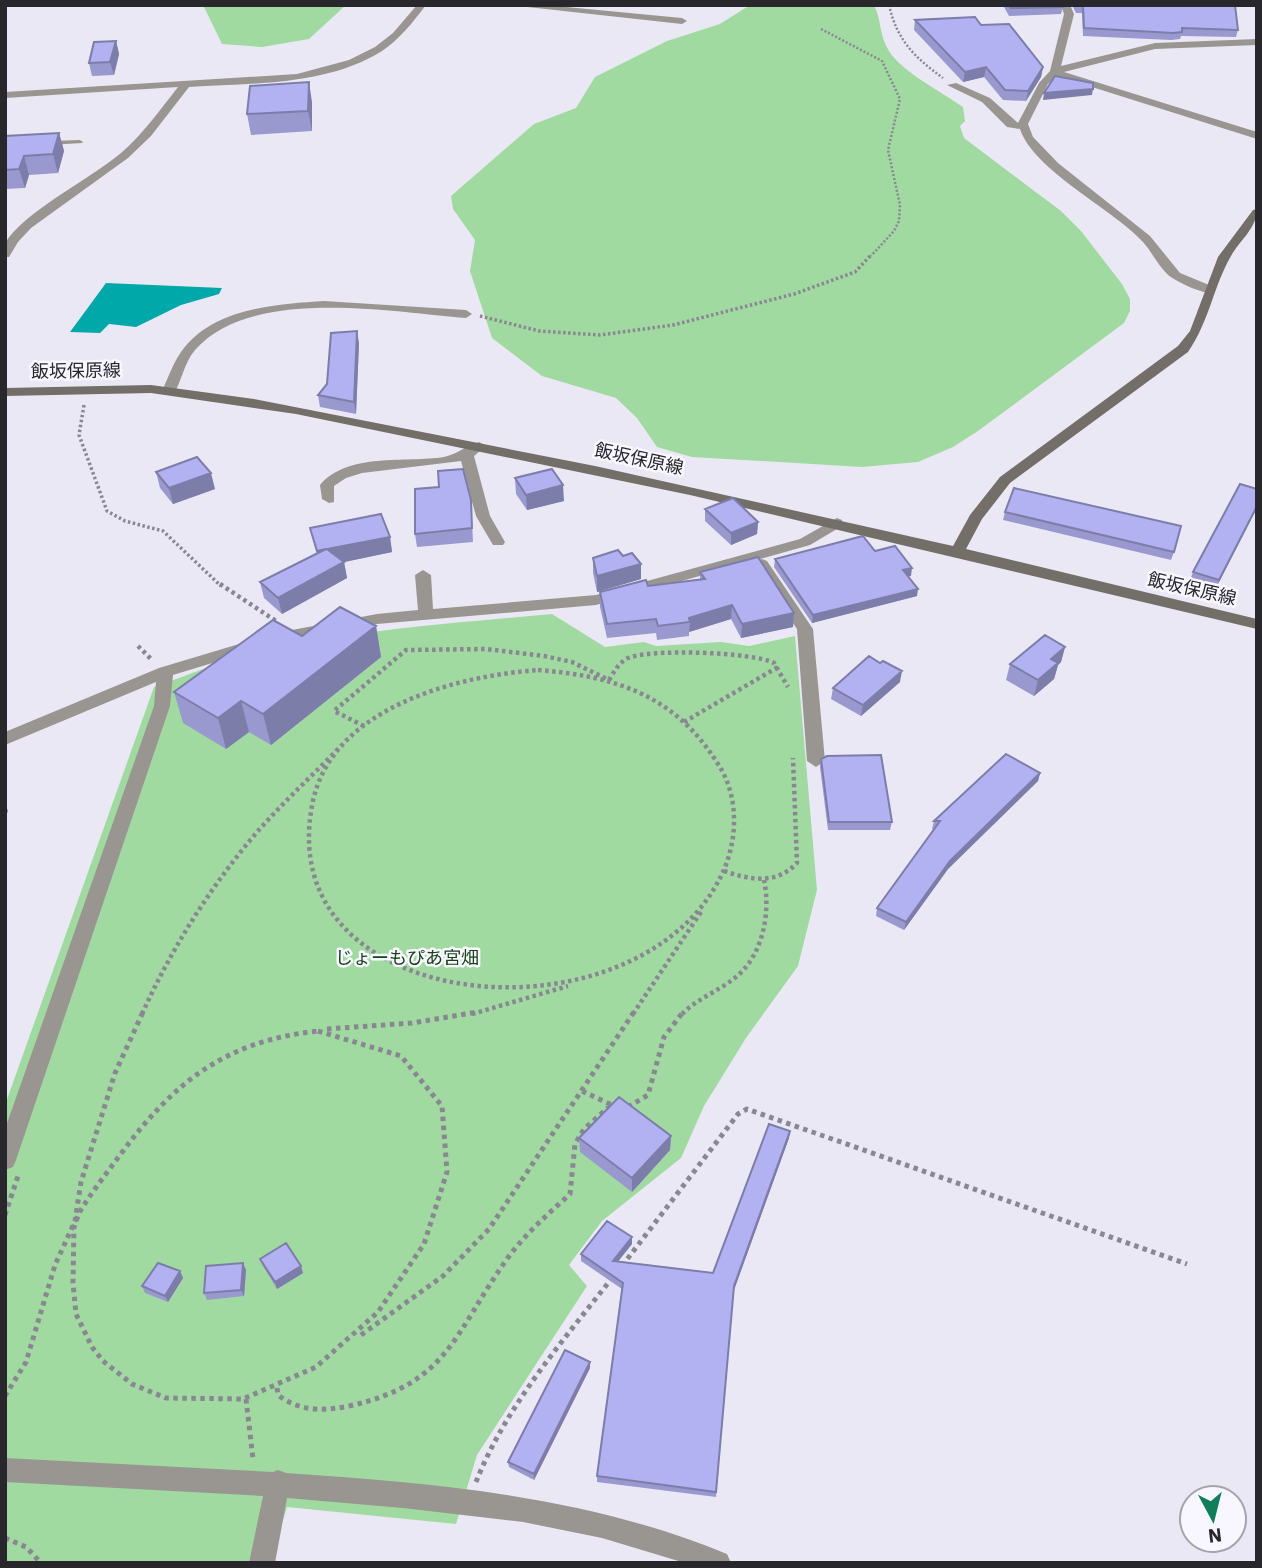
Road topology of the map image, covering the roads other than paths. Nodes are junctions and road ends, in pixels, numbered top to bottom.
1 (422, 5) edge
2 (513, 5) edge
3 (1065, 5) edge
4 (682, 21) dead end
5 (1257, 43) edge
6 (1055, 72) junction
7 (952, 85) road end
8 (184, 86) junction
9 (5, 95) edge
10 (1024, 127) junction
11 (1257, 136) edge
12 (80, 142) dead end
13 (43, 143) edge
14 (1257, 212) edge
15 (5, 254) edge
16 (1210, 290) junction
17 (466, 314) road end
18 (169, 391) junction
19 (5, 392) edge
20 (473, 451) junction
21 (329, 499) dead end
22 (837, 523) junction
23 (498, 542) dead end
24 (957, 553) junction
25 (756, 555) junction
26 (423, 575) dead end
27 (426, 615) junction
28 (1257, 624) edge
29 (164, 672) junction
30 (5, 738) edge
31 (816, 761) dead end
32 (5, 1160) edge
33 (5, 1470) edge
34 (278, 1482) junction
35 (262, 1563) edge
36 (718, 1563) edge

1 - 8 street
2 - 4 street
3 - 6 street
5 - 6 street
6 - 10 street
6 - 11 street
7 - 10 street
8 - 9 street
8 - 15 street
10 - 16 street
12 - 13 lane
14 - 16 main road
16 - 24 main road
17 - 18 street
18 - 19 main road, 飯坂保原線
18 - 20 main road, 飯坂保原線
20 - 21 street
20 - 22 main road, 飯坂保原線
20 - 23 street
22 - 24 main road, 飯坂保原線
22 - 25 street
24 - 28 main road, 飯坂保原線
25 - 27 street
25 - 31 street
26 - 27 street
27 - 29 street
29 - 30 street
29 - 32 street
33 - 34 street
34 - 35 street
34 - 36 street

